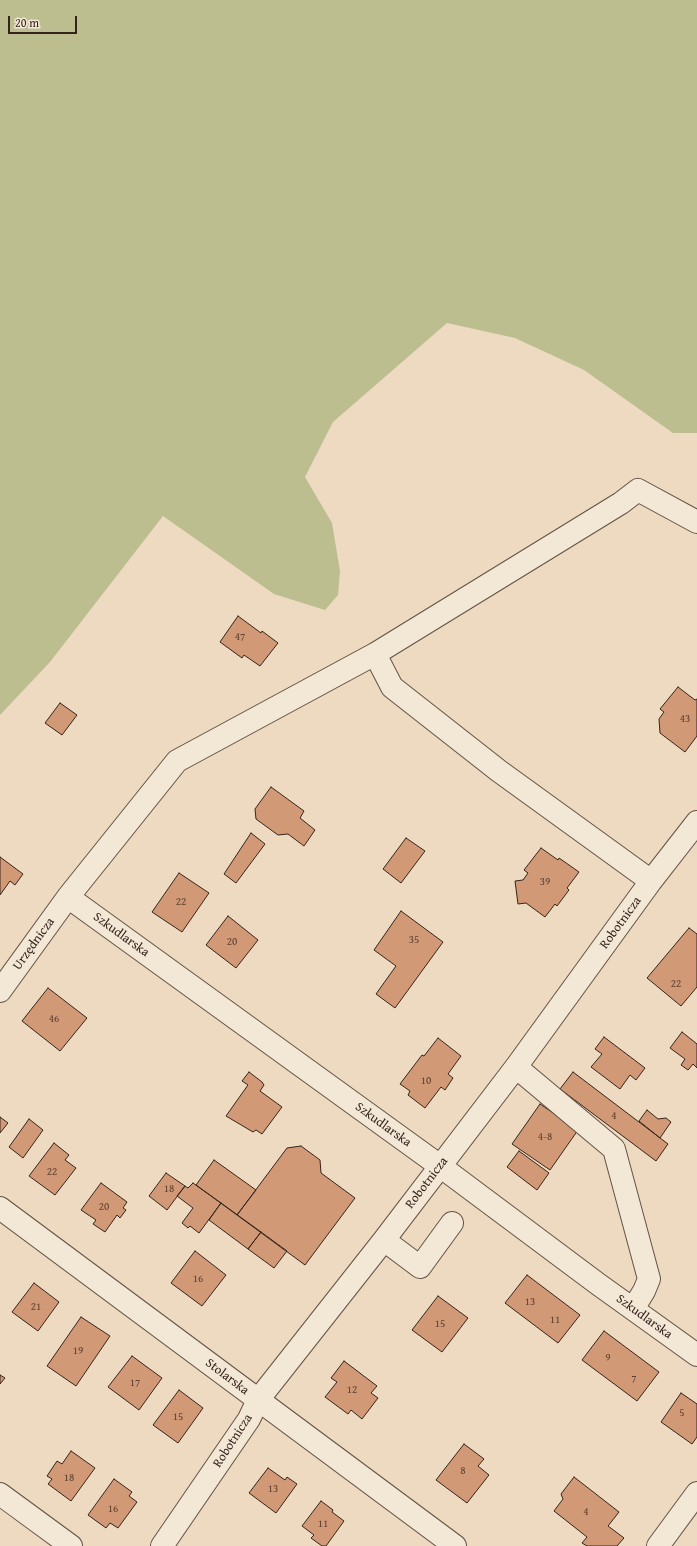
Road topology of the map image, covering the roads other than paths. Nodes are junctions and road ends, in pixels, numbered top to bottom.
1 (697, 522) edge
2 (375, 654) junction
3 (697, 822) edge
4 (651, 881) junction
5 (68, 897) junction
6 (0, 991) edge
7 (516, 1067) junction
8 (440, 1166) junction
9 (0, 1208) edge
10 (452, 1223) dead end
11 (384, 1240) junction
12 (633, 1309) junction
13 (697, 1355) edge
14 (258, 1400) junction
15 (697, 1493) edge
16 (0, 1494) edge
17 (666, 1543) edge
18 (71, 1546) edge
19 (162, 1546) edge
20 (455, 1546) edge

1 - 2 street, Urzędnicza
2 - 4 street
2 - 5 street, Urzędnicza
3 - 4 street, Robotnicza
4 - 7 street, Robotnicza
5 - 6 street, Urzędnicza
5 - 8 street, Szkudlarska
7 - 8 street, Robotnicza
7 - 12 street
8 - 11 street, Robotnicza
8 - 12 street, Szkudlarska
9 - 14 street, Stolarska
10 - 11 street
11 - 14 street, Robotnicza
12 - 13 street, Szkudlarska
14 - 19 street, Robotnicza
14 - 20 street, Stolarska
15 - 17 street
16 - 18 street

